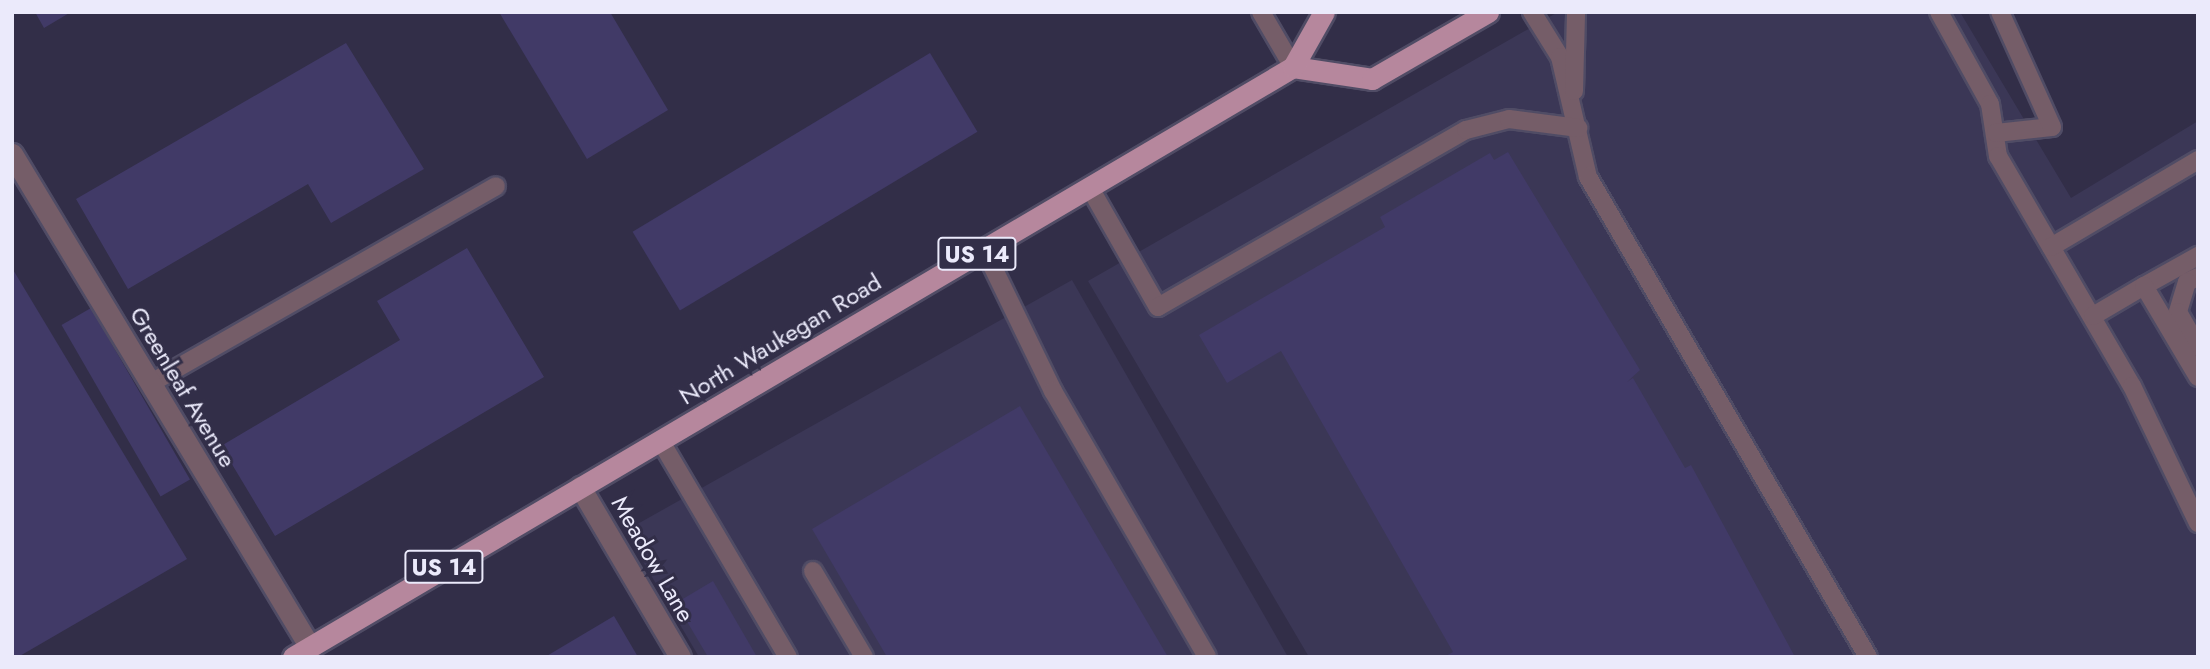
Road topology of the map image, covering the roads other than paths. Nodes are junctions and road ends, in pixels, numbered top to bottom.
1 (1261, 12) edge
2 (1324, 12) edge
3 (1488, 12) edge
4 (1531, 12) edge
5 (1576, 12) edge
6 (1939, 12) edge
7 (2000, 12) edge
8 (1293, 67) junction
9 (1573, 105) junction
10 (1578, 128) junction
11 (1996, 134) junction
12 (12, 154) edge
13 (2198, 160) edge
14 (496, 186) dead end
15 (1090, 188) junction
16 (2051, 247) junction
17 (984, 249) junction
18 (2198, 256) edge
19 (2198, 277) edge
20 (2144, 286) junction
21 (2093, 316) junction
22 (2198, 347) edge
23 (2198, 377) edge
24 (150, 383) junction
25 (660, 440) junction
26 (580, 487) junction
27 (2198, 523) edge
28 (813, 571) dead end
29 (301, 652) edge
30 (680, 657) edge
31 (788, 657) edge
32 (864, 657) edge
33 (1207, 657) edge
34 (1868, 657) edge

1 - 8 lane
2 - 8 main road, North Waukegan Road / US 14
3 - 8 main road
4 - 9 lane
5 - 9 lane
6 - 11 lane
7 - 11 lane
8 - 15 main road, North Waukegan Road / US 14
9 - 10 lane
10 - 15 lane
10 - 34 lane
11 - 16 lane
12 - 24 street, Greenleaf Avenue
13 - 16 lane
14 - 24 lane
15 - 17 main road, North Waukegan Road / US 14
16 - 21 lane
17 - 25 main road, North Waukegan Road / US 14
17 - 33 lane
18 - 20 lane
19 - 22 lane
20 - 21 lane
20 - 23 lane
21 - 27 lane
24 - 29 street, Greenleaf Avenue
25 - 26 main road, North Waukegan Road / US 14
25 - 31 lane
26 - 29 main road, North Waukegan Road / US 14
26 - 30 street, Meadow Lane
28 - 32 lane

